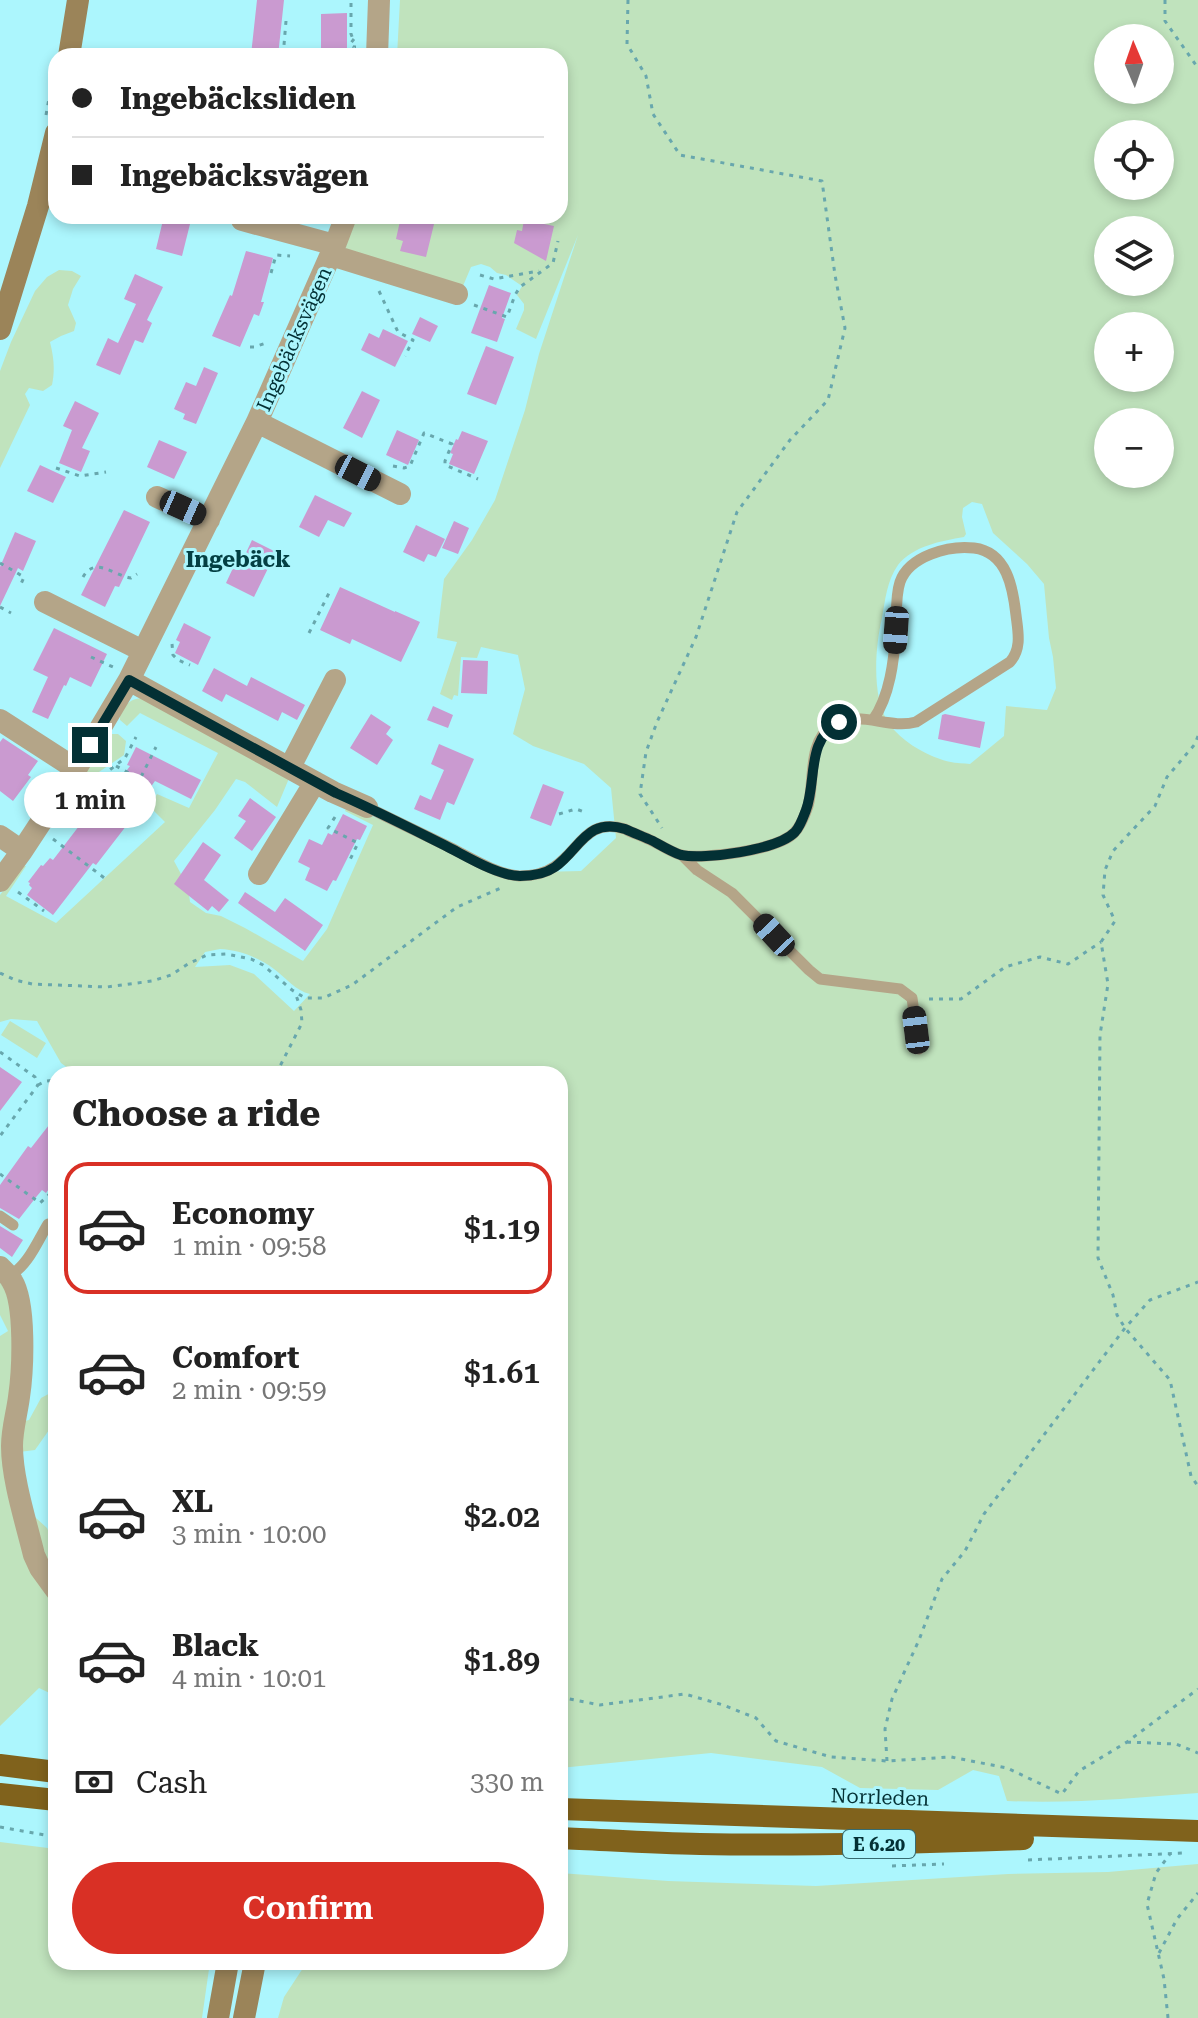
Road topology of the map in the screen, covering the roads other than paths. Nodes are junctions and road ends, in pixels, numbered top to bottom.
1 (78, 0) edge
2 (379, 0) edge
3 (70, 48) edge
4 (377, 48) edge
5 (48, 165) edge
6 (254, 224) edge
7 (343, 224) edge
8 (333, 250) junction
9 (461, 298) road end
10 (0, 329) edge
11 (257, 422) junction
12 (400, 494) dead end
13 (157, 497) dead end
14 (209, 520) junction
15 (45, 602) dead end
16 (148, 642) junction
17 (129, 680) junction
18 (335, 680) dead end
19 (0, 720) edge
20 (873, 720) junction
21 (290, 767) junction
22 (76, 769) junction
23 (315, 782) junction
24 (367, 807) joint
25 (0, 836) edge
26 (22, 851) junction
27 (682, 855) junction
28 (259, 874) dead end
29 (8, 886) edge
30 (919, 1049) dead end
31 (0, 1216) edge
32 (48, 1224) dead end
33 (13, 1225) dead end
34 (5, 1272) edge
35 (48, 1579) edge
36 (0, 1765) edge
37 (48, 1771) edge
38 (0, 1794) edge
39 (48, 1799) edge
40 (568, 1809) edge
41 (1198, 1831) edge
42 (568, 1838) edge
43 (227, 1970) edge
44 (254, 1970) edge
45 (218, 2018) edge
46 (244, 2018) edge

1 - 3 main road
2 - 4 street
5 - 10 main road
6 - 8 street, Ingebäcksvägen
7 - 8 street, Ingebäcksvägen
8 - 9 street, Ingebäcksvägen
8 - 11 street, Ingebäcksvägen
11 - 12 street, Ingebäcksvägen
11 - 14 street, Ingebäcksvägen
13 - 14 street
14 - 16 street, Ingebäcksvägen
15 - 16 street
16 - 17 street, Ingebäcksvägen
17 - 21 street
17 - 22 street, Ingebäcksvägen
18 - 21 street
19 - 22 street
20 - 20 lane
20 - 27 lane
21 - 23 street
22 - 26 street, Ingebäcksvägen
23 - 24 street
23 - 28 street
24 - 27 lane
25 - 26 street
26 - 29 street, Ingebäcksvägen
27 - 30 lane
31 - 33 lane
32 - 34 lane
34 - 35 street
36 - 37 highway
38 - 39 highway
40 - 41 highway, Norrleden / E 6.20
41 - 42 highway, Norrleden / E 6.20
43 - 45 main road
44 - 46 main road

